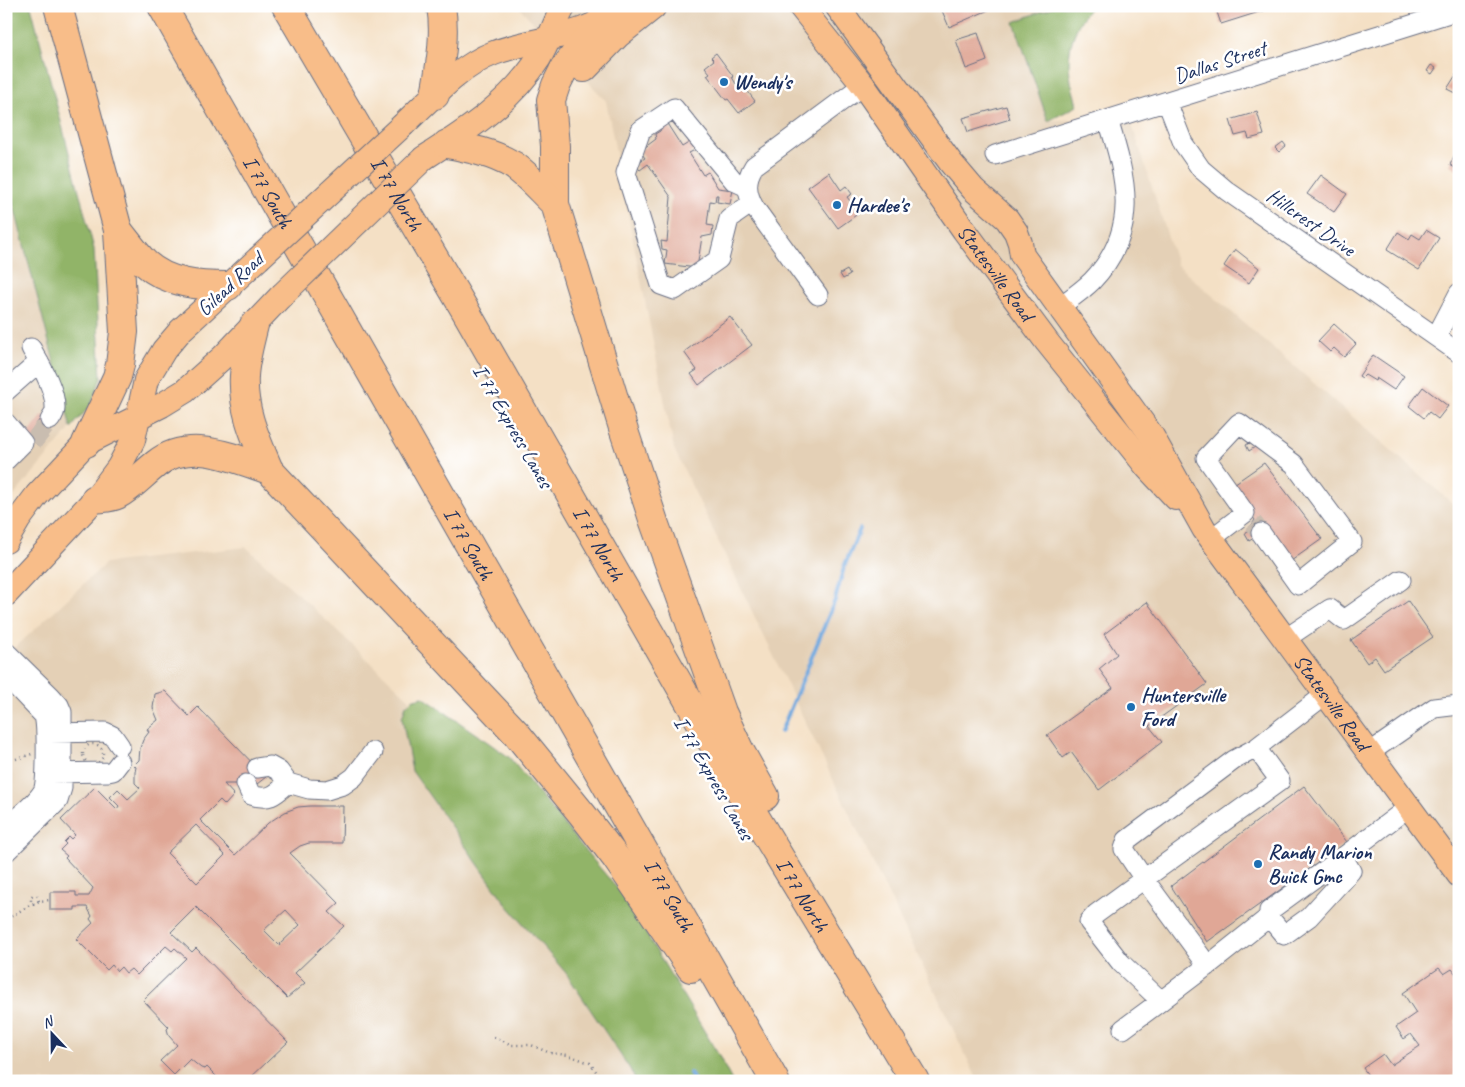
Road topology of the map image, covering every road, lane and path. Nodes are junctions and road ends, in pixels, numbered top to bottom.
1 (58, 6) edge
2 (162, 6) edge
3 (180, 6) edge
4 (268, 6) edge
5 (286, 6) edge
6 (442, 6) edge
7 (564, 6) edge
8 (652, 6) edge
9 (800, 6) edge
10 (837, 6) edge
11 (1459, 10) edge
12 (618, 11) edge
13 (548, 38) junction
14 (862, 85) junction
15 (435, 95) junction
16 (1167, 102) junction
17 (1108, 120) junction
18 (555, 146) junction
19 (436, 151) junction
20 (995, 155) dead end
21 (750, 195) junction
22 (555, 204) junction
23 (118, 230) junction
24 (964, 230) junction
25 (1022, 256) junction
26 (228, 286) junction
27 (1459, 293) edge
28 (818, 295) dead end
29 (1059, 307) junction
30 (254, 325) junction
31 (1436, 337) junction
32 (1459, 353) edge
33 (6, 391) edge
34 (137, 418) junction
35 (50, 420) tunnel mouth
36 (9, 429) edge
37 (33, 442) tunnel mouth
38 (86, 442) junction
39 (6, 460) edge
40 (6, 468) edge
41 (269, 470) junction
42 (95, 499) junction
43 (1253, 523) junction
44 (1208, 534) junction
45 (6, 541) edge
46 (1401, 580) dead end
47 (6, 594) edge
48 (1285, 640) junction
49 (6, 652) edge
50 (6, 676) edge
51 (1326, 694) junction
52 (1459, 706) edge
53 (54, 733) junction
54 (1256, 748) junction
55 (374, 752) dead end
56 (1369, 753) junction
57 (100, 762) joint
58 (257, 768) dead end
59 (54, 773) junction
60 (288, 783) junction
61 (246, 784) dead end
62 (1409, 807) junction
63 (6, 827) edge
64 (6, 852) edge
65 (1343, 857) junction
66 (1459, 875) edge
67 (1144, 879) junction
68 (50, 900) dead end
69 (39, 901) junction
70 (33, 904) junction
71 (1269, 917) junction
72 (7, 919) edge
73 (1208, 966) junction
74 (1160, 1001) junction
75 (884, 1029) junction
76 (1123, 1029) dead end
77 (494, 1037) dead end
78 (475, 1078) dead end
79 (478, 1081) edge
80 (604, 1081) edge
81 (764, 1081) edge
82 (775, 1081) edge
83 (793, 1081) edge
84 (893, 1081) edge
85 (914, 1081) edge

1 - 23 highway
2 - 82 highway, I 77 South
3 - 83 highway
4 - 84 highway, I 77 Express Lanes
5 - 75 highway, I 77 North
6 - 15 highway
7 - 13 main road, Gilead Road
8 - 18 highway
9 - 14 main road, Statesville Road
10 - 25 main road, Statesville Road
11 - 16 street, Dallas Street
12 - 13 main road, Gilead Road
12 - 18 highway
13 - 15 main road, Gilead Road
13 - 19 main road, Gilead Road
14 - 21 street
14 - 24 main road, Statesville Road
15 - 26 main road, Gilead Road, bridge
16 - 17 street, Dallas Street
16 - 31 street, Hillcrest Drive
17 - 20 street, Dallas Street
17 - 29 street
18 - 22 highway
19 - 22 highway
19 - 30 main road, Gilead Road, bridge
21 - 21 street
21 - 28 street
22 - 75 highway
23 - 26 highway
23 - 38 highway
24 - 25 main road
24 - 44 main road, Statesville Road
25 - 29 main road, Statesville Road
26 - 34 main road, Gilead Road
27 - 31 street
29 - 44 main road, Statesville Road
30 - 34 main road, Gilead Road
30 - 41 highway
31 - 32 street, Hillcrest Drive
33 - 35 street
34 - 38 main road, Gilead Road
34 - 42 main road, Gilead Road
36 - 39 street
37 - 40 street
38 - 45 main road, Gilead Road
41 - 42 highway
41 - 81 highway
42 - 47 main road, Gilead Road
43 - 43 street
43 - 44 street
44 - 48 main road, Statesville Road
46 - 48 street
48 - 51 main road, Statesville Road
49 - 53 street
50 - 53 street
51 - 54 street
51 - 56 main road, Statesville Road
52 - 56 street
53 - 59 street
53 - 59 street
54 - 67 street
54 - 67 street
55 - 60 street
56 - 62 main road, Statesville Road
57 - 57 path
58 - 60 street
59 - 63 street
59 - 64 street
60 - 61 street
62 - 65 street
62 - 66 main road, Statesville Road
65 - 71 street
65 - 71 street
67 - 73 street
67 - 74 street
68 - 69 path
69 - 70 path
69 - 70 path
70 - 72 path
71 - 73 street
73 - 74 street
74 - 76 street
75 - 85 highway, I 77 North
77 - 80 path
78 - 79 path

